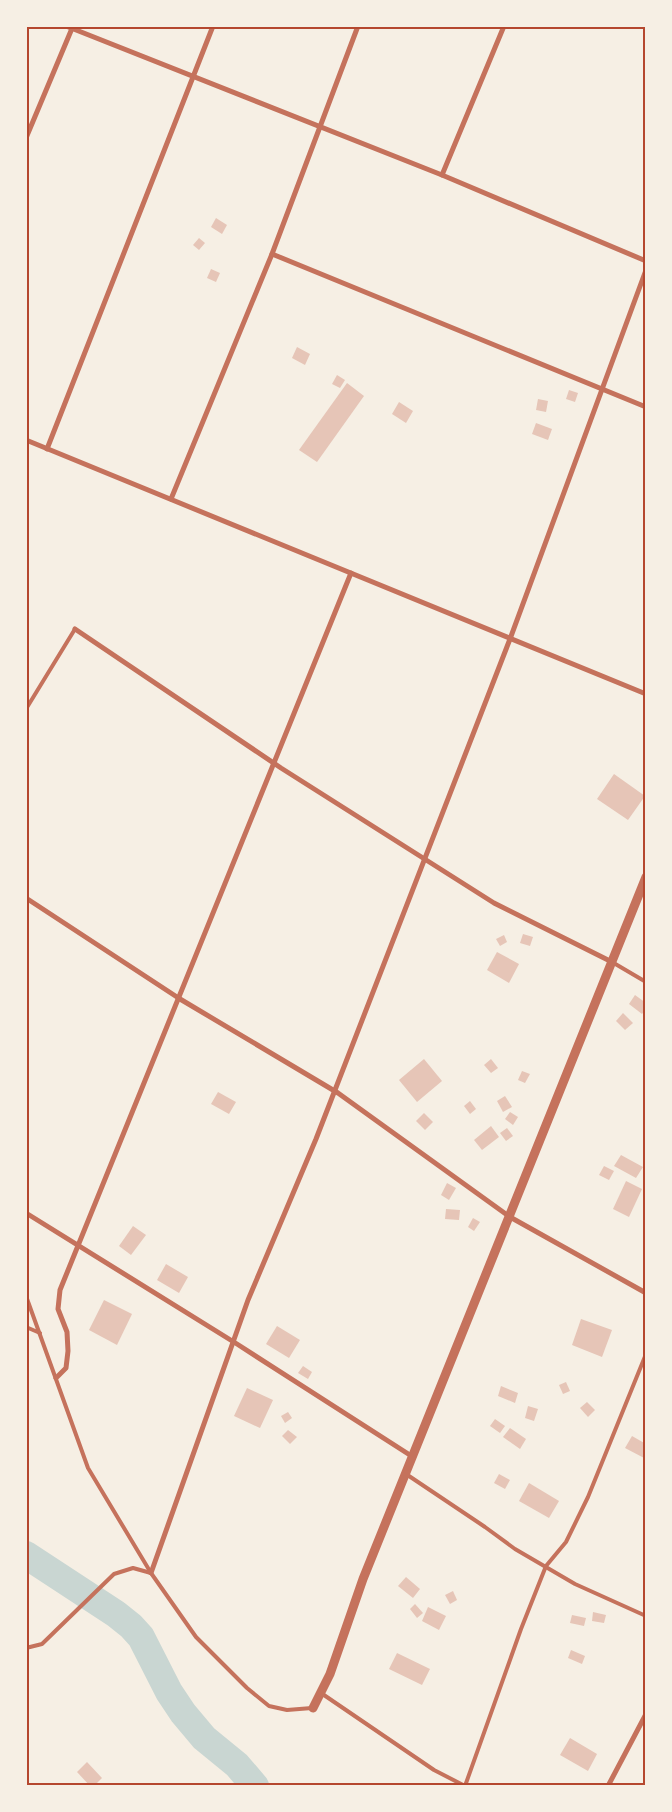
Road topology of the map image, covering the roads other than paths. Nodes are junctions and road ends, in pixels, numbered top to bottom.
1 (66, 26) edge
2 (213, 26) edge
3 (358, 26) edge
4 (504, 26) edge
5 (73, 28) edge
6 (193, 76) junction
7 (320, 126) junction
8 (26, 138) edge
9 (442, 175) junction
10 (272, 254) junction
11 (646, 261) edge
12 (646, 270) edge
13 (602, 389) junction
14 (646, 407) edge
15 (26, 440) edge
16 (47, 449) junction
17 (170, 499) junction
18 (351, 573) junction
19 (75, 629) joint
20 (510, 639) junction
21 (646, 694) edge
22 (26, 709) edge
23 (274, 763) junction
24 (425, 859) junction
25 (646, 877) edge
26 (26, 898) edge
27 (612, 962) junction
28 (646, 982) edge
29 (178, 998) junction
30 (334, 1092) junction
31 (26, 1213) edge
32 (510, 1217) junction
33 (78, 1245) junction
34 (646, 1293) edge
35 (26, 1296) edge
36 (26, 1327) edge
37 (40, 1333) junction
38 (233, 1342) junction
39 (646, 1354) edge
40 (56, 1378) junction
41 (412, 1457) junction
42 (406, 1474) junction
43 (546, 1566) junction
44 (151, 1573) junction
45 (646, 1616) edge
46 (26, 1648) edge
47 (321, 1693) junction
48 (314, 1708) joint
49 (646, 1714) edge
50 (465, 1786) edge
51 (608, 1786) edge

1 - 5 street
2 - 6 street
3 - 7 street
4 - 9 street
5 - 6 street
5 - 8 street
6 - 7 street
6 - 16 street
7 - 9 street
7 - 10 street
9 - 11 street
10 - 13 street
10 - 17 street
12 - 13 street
13 - 14 street
13 - 20 street
15 - 16 street
16 - 17 street
17 - 18 street
18 - 20 street
18 - 23 street
19 - 22 lane
19 - 23 street
20 - 21 street
20 - 24 street
23 - 24 street
23 - 29 street
24 - 27 street
24 - 30 street
25 - 27 street
26 - 29 street
27 - 28 lane
27 - 32 street
29 - 30 street
29 - 33 street
30 - 32 street
30 - 38 street
31 - 33 street
32 - 34 street
32 - 41 street
33 - 38 street
33 - 40 street
35 - 37 lane
36 - 37 lane
37 - 40 lane
38 - 41 street
38 - 44 street
39 - 43 lane
40 - 44 lane
41 - 42 street
42 - 43 lane
42 - 47 street
43 - 45 lane
43 - 50 lane
44 - 46 lane
44 - 48 lane
47 - 48 street
47 - 50 lane
49 - 51 street

